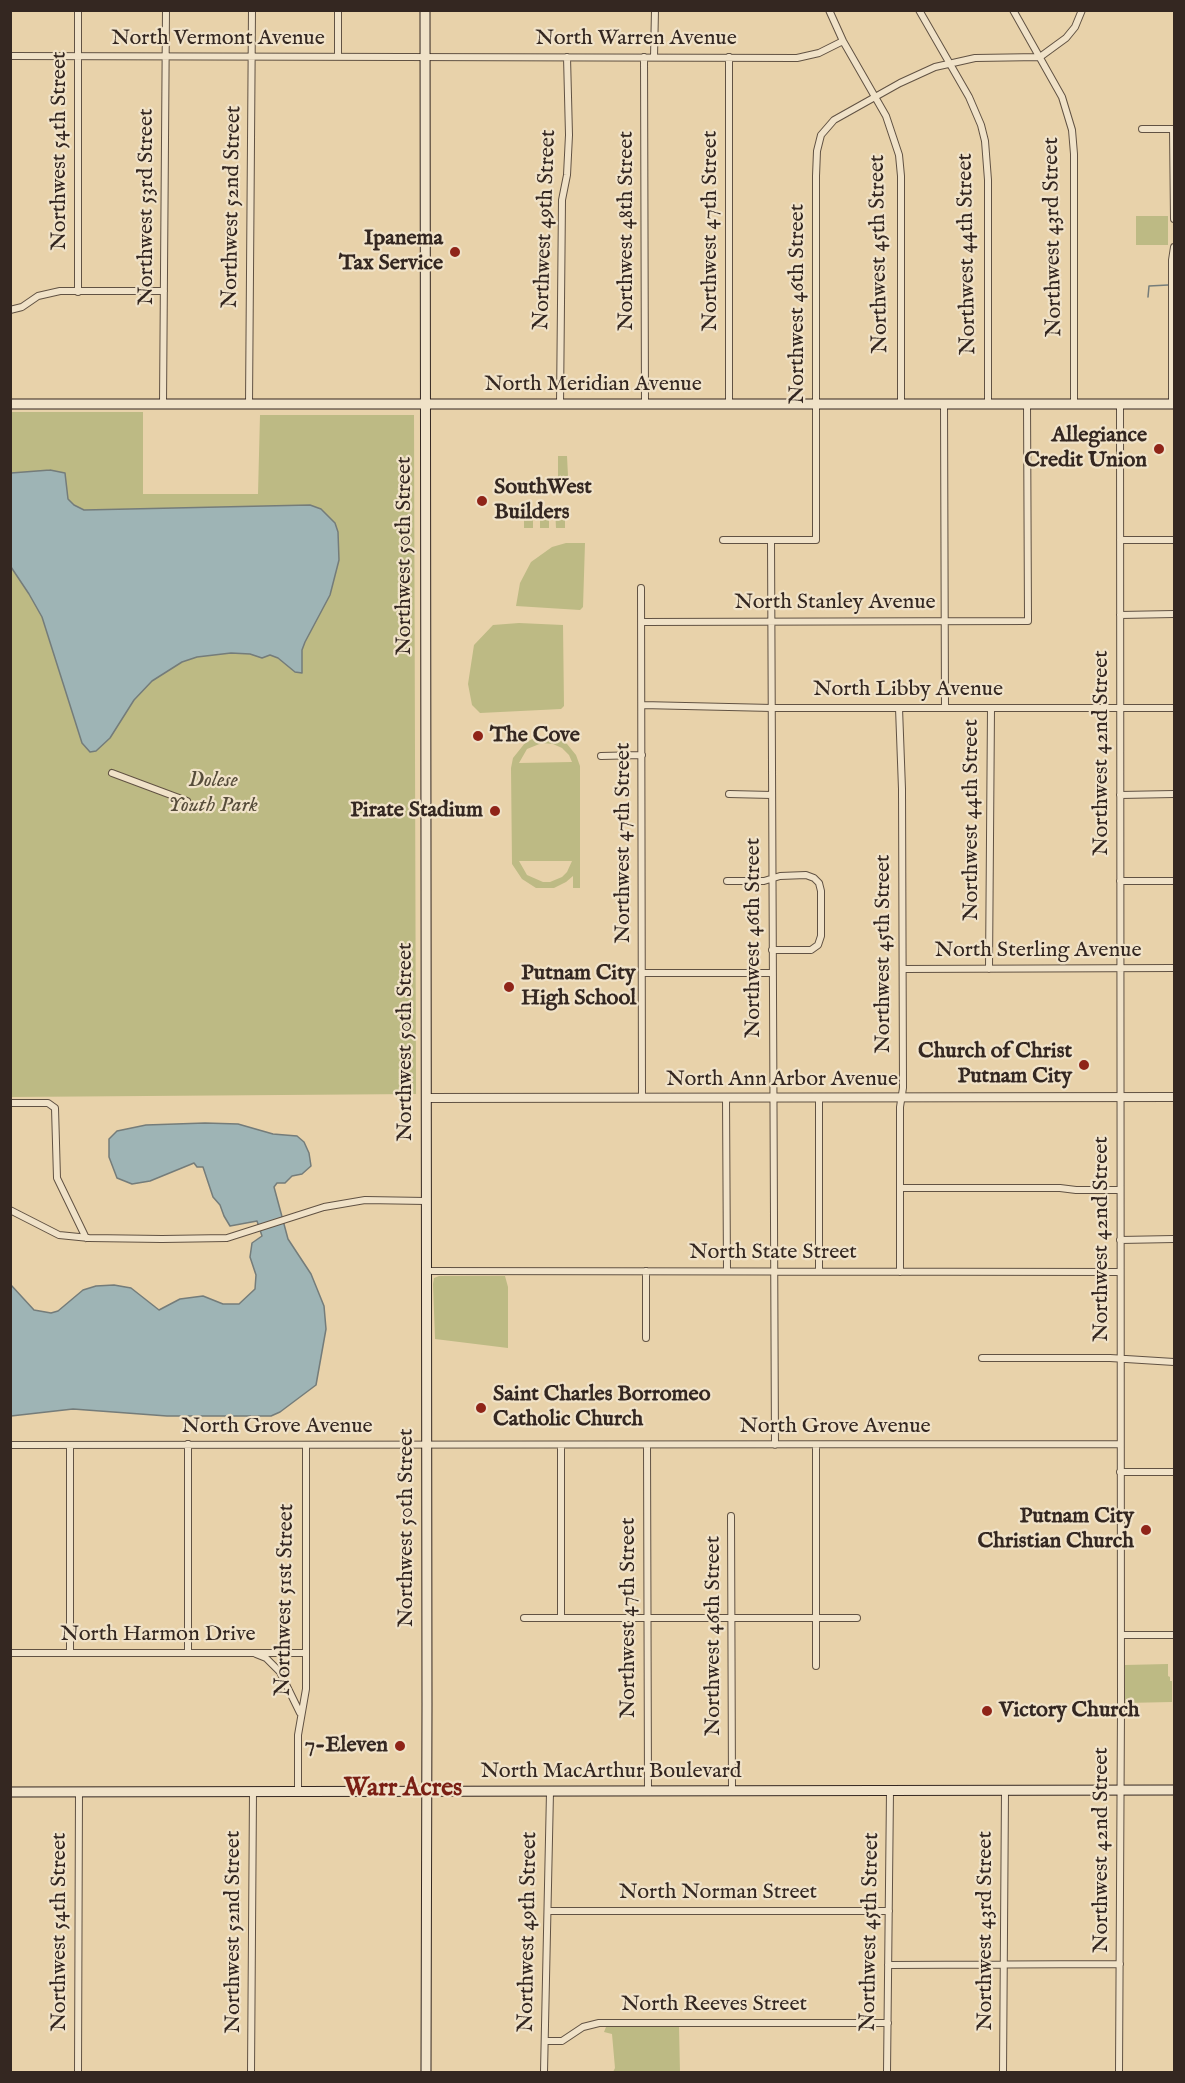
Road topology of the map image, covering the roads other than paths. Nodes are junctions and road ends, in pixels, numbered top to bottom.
1 (78, 10) edge
2 (166, 10) edge
3 (252, 10) edge
4 (338, 10) edge
5 (425, 10) edge
6 (656, 10) edge
7 (829, 10) edge
8 (919, 10) edge
9 (1013, 10) edge
10 (1082, 10) edge
11 (843, 41) junction
12 (10, 56) edge
13 (78, 57) junction
14 (166, 57) junction
15 (338, 57) junction
16 (425, 57) junction
17 (567, 57) junction
18 (644, 57) junction
19 (654, 57) junction
20 (729, 57) junction
21 (1040, 57) junction
22 (252, 58) junction
23 (949, 63) junction
24 (875, 97) junction
25 (1142, 129) dead end
26 (1174, 129) edge
27 (1174, 219) edge
28 (1174, 248) edge
29 (164, 291) junction
30 (78, 292) junction
31 (10, 310) edge
32 (163, 403) junction
33 (10, 404) edge
34 (249, 404) junction
35 (424, 404) junction
36 (1027, 404) junction
37 (1173, 404) edge
38 (560, 405) junction
39 (645, 405) junction
40 (729, 405) junction
41 (815, 405) junction
42 (901, 405) junction
43 (944, 405) junction
44 (988, 405) junction
45 (1074, 405) junction
46 (1120, 405) junction
47 (723, 540) dead end
48 (771, 540) junction
49 (1120, 540) junction
50 (1174, 540) edge
51 (641, 588) dead end
52 (1174, 614) edge
53 (1120, 615) junction
54 (772, 621) junction
55 (944, 621) junction
56 (642, 622) junction
57 (642, 705) junction
58 (772, 708) junction
59 (899, 708) junction
60 (945, 708) junction
61 (991, 708) junction
62 (1120, 708) junction
63 (1174, 708) edge
64 (601, 756) dead end
65 (642, 756) junction
66 (112, 773) dead end
67 (729, 794) dead end
68 (772, 795) junction
69 (1120, 795) junction
70 (1174, 795) edge
71 (187, 801) dead end
72 (772, 878) junction
73 (727, 881) dead end
74 (1120, 881) junction
75 (1174, 881) edge
76 (772, 950) junction
77 (1120, 968) junction
78 (1174, 968) edge
79 (903, 969) junction
80 (989, 969) junction
81 (642, 973) junction
82 (772, 973) junction
83 (819, 1097) junction
84 (1120, 1097) junction
85 (1174, 1097) edge
86 (426, 1098) junction
87 (642, 1098) junction
88 (726, 1098) junction
89 (773, 1098) junction
90 (901, 1098) junction
91 (10, 1103) edge
92 (900, 1188) junction
93 (1120, 1190) junction
94 (426, 1201) junction
95 (10, 1210) edge
96 (86, 1238) junction
97 (1174, 1239) edge
98 (1120, 1240) junction
99 (426, 1271) junction
100 (646, 1271) junction
101 (727, 1271) junction
102 (774, 1271) junction
103 (819, 1271) junction
104 (900, 1272) junction
105 (1120, 1272) junction
106 (646, 1338) dead end
107 (982, 1358) dead end
108 (1120, 1359) junction
109 (1174, 1362) edge
110 (188, 1444) junction
111 (306, 1444) junction
112 (1120, 1444) junction
113 (10, 1445) edge
114 (70, 1445) junction
115 (427, 1445) junction
116 (561, 1445) junction
117 (647, 1445) junction
118 (775, 1445) junction
119 (816, 1445) junction
120 (1120, 1472) junction
121 (1174, 1472) edge
122 (731, 1516) dead end
123 (647, 1617) junction
124 (524, 1618) dead end
125 (561, 1618) junction
126 (732, 1618) junction
127 (816, 1618) junction
128 (856, 1618) dead end
129 (1121, 1635) junction
130 (1174, 1635) edge
131 (10, 1653) edge
132 (70, 1653) junction
133 (188, 1653) junction
134 (253, 1653) junction
135 (306, 1653) junction
136 (816, 1666) dead end
137 (300, 1714) junction
138 (1121, 1790) junction
139 (1174, 1790) edge
140 (427, 1791) junction
141 (648, 1791) junction
142 (732, 1791) junction
143 (890, 1791) junction
144 (1005, 1791) junction
145 (10, 1792) edge
146 (79, 1792) junction
147 (253, 1792) junction
148 (298, 1792) junction
149 (550, 1792) junction
150 (548, 1911) junction
151 (889, 1911) junction
152 (1120, 1964) junction
153 (888, 1965) junction
154 (1004, 1965) junction
155 (888, 2023) junction
156 (545, 2041) junction
157 (78, 2073) edge
158 (251, 2073) edge
159 (426, 2073) edge
160 (544, 2073) edge
161 (887, 2073) edge
162 (1003, 2073) edge
163 (1119, 2073) edge

1 - 13 street, Northwest 54th Street
2 - 14 street, Northwest 53rd Street
3 - 22 street, Northwest 52nd Street
4 - 15 street
5 - 16 main road, Northwest 50th Street
6 - 19 street
7 - 11 street, Northwest 45th Street
8 - 23 street, Northwest 44th Street
9 - 21 street, Northwest 43rd Street
10 - 21 street
11 - 20 street, North Warren Avenue
11 - 24 street, Northwest 45th Street
12 - 13 street, North Vermont Avenue
13 - 14 street, North Vermont Avenue
13 - 30 street, Northwest 54th Street
14 - 22 street, North Vermont Avenue
14 - 29 street, Northwest 53rd Street
15 - 16 street, North Vermont Avenue
15 - 22 street, North Vermont Avenue
16 - 17 street, North Warren Avenue
16 - 35 main road, Northwest 50th Street
17 - 18 street, North Warren Avenue
17 - 38 street, Northwest 49th Street
18 - 19 street, North Warren Avenue
18 - 39 street, Northwest 48th Street
19 - 20 street, North Warren Avenue
20 - 40 street, Northwest 47th Street
21 - 23 street
21 - 45 street, Northwest 43rd Street
22 - 34 street, Northwest 52nd Street
23 - 24 street
23 - 44 street, Northwest 44th Street
24 - 41 street, Northwest 46th Street
24 - 42 street, Northwest 45th Street
25 - 26 street
26 - 27 street
28 - 37 street
29 - 30 street
29 - 32 street, Northwest 53rd Street
30 - 31 street
32 - 33 main road, North Meridian Avenue
32 - 34 main road, North Meridian Avenue
34 - 35 main road, North Meridian Avenue
35 - 38 main road, North Meridian Avenue
35 - 86 main road, Northwest 50th Street
36 - 44 main road, North Meridian Avenue
36 - 45 main road, North Meridian Avenue
36 - 55 street, North Stanley Avenue
37 - 46 main road, North Meridian Avenue
38 - 39 main road, North Meridian Avenue
39 - 40 main road, North Meridian Avenue
40 - 41 main road, North Meridian Avenue
41 - 42 main road, North Meridian Avenue
41 - 48 street, Northwest 46th Street
42 - 43 main road, North Meridian Avenue
43 - 44 main road, North Meridian Avenue
43 - 55 street, Northwest 44th Street
45 - 46 main road, North Meridian Avenue
46 - 49 street, Northwest 42nd Street
47 - 48 street
48 - 54 street, Northwest 46th Street
49 - 50 street
49 - 53 street, Northwest 42nd Street
51 - 56 street, Northwest 47th Street
52 - 53 street
53 - 62 street, Northwest 42nd Street
54 - 55 street, North Stanley Avenue
54 - 56 street, North Stanley Avenue
54 - 58 street, Northwest 46th Street
55 - 60 street, Northwest 44th Street
56 - 57 street, Northwest 47th Street
57 - 58 street, North Libby Avenue
57 - 65 street, Northwest 47th Street
58 - 59 street, North Libby Avenue
58 - 68 street, Northwest 46th Street
59 - 60 street, North Libby Avenue
59 - 79 street, Northwest 45th Street
60 - 61 street, North Libby Avenue
61 - 62 street, North Libby Avenue
61 - 80 street, Northwest 44th Street
62 - 63 street, North Libby Avenue
62 - 69 street, Northwest 42nd Street
64 - 65 street
65 - 81 street, Northwest 47th Street
66 - 71 street
67 - 68 street
68 - 72 street, Northwest 46th Street
69 - 70 street
69 - 74 street, Northwest 42nd Street
72 - 73 street
72 - 76 street, Northwest 46th Street
72 - 76 street
74 - 75 street
74 - 77 street, Northwest 42nd Street
76 - 82 street, Northwest 46th Street
77 - 78 street, North Sterling Avenue
77 - 80 street, North Sterling Avenue
77 - 84 street, Northwest 42nd Street
79 - 80 street, North Sterling Avenue
79 - 90 street, Northwest 45th Street
81 - 82 street
81 - 87 street, Northwest 47th Street
82 - 89 street, Northwest 46th Street
83 - 89 street, North Ann Arbor Avenue
83 - 90 street, North Ann Arbor Avenue
83 - 103 street
84 - 85 street, North Ann Arbor Avenue
84 - 90 street, North Ann Arbor Avenue
84 - 93 street, Northwest 42nd Street
86 - 87 street, North Ann Arbor Avenue
86 - 94 main road, Northwest 50th Street
87 - 88 street, North Ann Arbor Avenue
88 - 89 street, North Ann Arbor Avenue
88 - 101 street
89 - 102 street, Northwest 46th Street
90 - 92 street, Northwest 45th Street
91 - 96 street
92 - 93 street
92 - 104 street, Northwest 45th Street
93 - 98 street, Northwest 42nd Street
94 - 96 street
94 - 99 main road, Northwest 50th Street
95 - 96 street
97 - 98 street
98 - 105 street, Northwest 42nd Street
99 - 100 street, North State Street
99 - 115 main road, Northwest 50th Street
100 - 101 street, North State Street
100 - 106 street
101 - 102 street, North State Street
102 - 103 street, North State Street
102 - 118 street, Northwest 46th Street
103 - 104 street, North State Street
104 - 105 street, North State Street
105 - 108 street, Northwest 42nd Street
107 - 108 street
108 - 109 street
108 - 112 street, Northwest 42nd Street
110 - 111 street, North Grove Avenue
110 - 114 street, North Grove Avenue
110 - 133 street
111 - 115 street, North Grove Avenue
111 - 135 street, Northwest 51st Street
112 - 119 street, North Grove Avenue
112 - 120 street, Northwest 42nd Street
113 - 114 street, North Grove Avenue
114 - 132 street
115 - 116 street, North Grove Avenue
115 - 140 main road, Northwest 50th Street
116 - 117 street, North Grove Avenue
116 - 125 street
117 - 118 street, North Grove Avenue
117 - 123 street, Northwest 47th Street
118 - 119 street, North Grove Avenue
119 - 127 street
120 - 121 street
120 - 129 street, Northwest 42nd Street
122 - 126 street, Northwest 46th Street
123 - 125 street
123 - 126 street
123 - 141 street, Northwest 47th Street
124 - 125 street
126 - 127 street
126 - 142 street, Northwest 46th Street
127 - 128 street
127 - 136 street
129 - 130 street
129 - 138 street, Northwest 42nd Street
131 - 132 street, North Harmon Drive
132 - 133 street, North Harmon Drive
133 - 134 street, North Harmon Drive
134 - 135 street, North Harmon Drive
134 - 137 street
135 - 137 street, Northwest 51st Street
137 - 148 street, Northwest 51st Street
138 - 139 main road, North MacArthur Boulevard
138 - 144 main road, North MacArthur Boulevard
138 - 152 street, Northwest 42nd Street
140 - 148 main road, North MacArthur Boulevard
140 - 149 main road, North MacArthur Boulevard
140 - 159 main road, Northwest 50th Street
141 - 142 main road, North MacArthur Boulevard
141 - 149 main road, North MacArthur Boulevard
142 - 143 main road, North MacArthur Boulevard
143 - 144 main road, North MacArthur Boulevard
143 - 151 street, Northwest 45th Street
144 - 154 street, Northwest 43rd Street
145 - 146 main road, North MacArthur Boulevard
146 - 147 main road, North MacArthur Boulevard
146 - 157 street, Northwest 54th Street
147 - 148 main road, North MacArthur Boulevard
147 - 158 street, Northwest 52nd Street
149 - 150 street, Northwest 49th Street
150 - 151 street, North Norman Street
150 - 156 street, Northwest 49th Street
151 - 153 street, Northwest 45th Street
152 - 154 street
152 - 163 street, Northwest 42nd Street
153 - 154 street
153 - 155 street, Northwest 45th Street
154 - 162 street, Northwest 43rd Street
155 - 156 street, North Reeves Street
155 - 161 street, Northwest 45th Street
156 - 160 street, Northwest 49th Street

